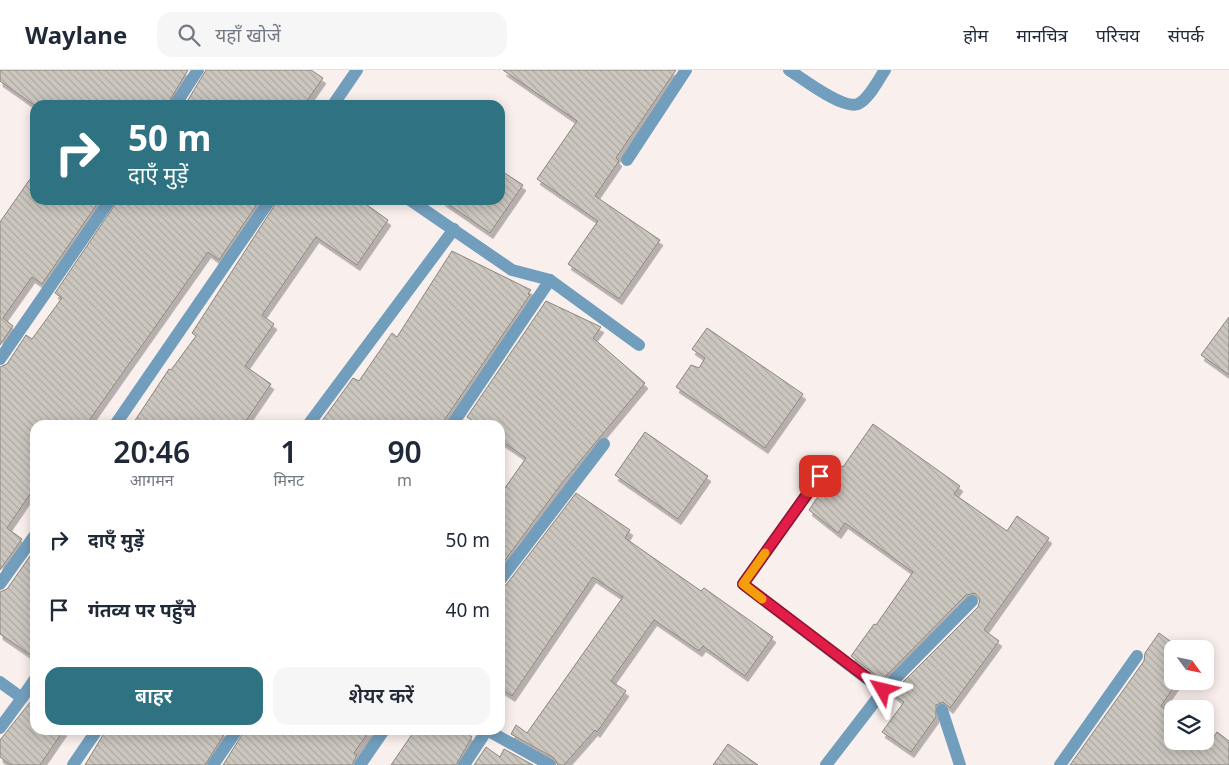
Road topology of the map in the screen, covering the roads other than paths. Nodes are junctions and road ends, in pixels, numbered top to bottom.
1 (198, 70) edge
2 (357, 70) edge
3 (686, 70) edge
4 (789, 70) edge
5 (885, 70) edge
6 (178, 100) edge
7 (336, 100) edge
8 (627, 160) dead end
9 (107, 205) edge
10 (267, 205) edge
11 (418, 205) edge
12 (454, 229) junction
13 (550, 280) junction
14 (639, 345) dead end
15 (0, 359) edge
16 (118, 420) edge
17 (312, 420) edge
18 (455, 420) edge
19 (604, 444) dead end
20 (820, 476) dead end
21 (30, 542) edge
22 (505, 573) edge
23 (0, 584) edge
24 (972, 601) dead end
25 (1137, 656) dead end
26 (0, 682) edge
27 (30, 686) edge
28 (883, 690) junction
29 (22, 698) junction
30 (942, 710) dead end
31 (0, 728) edge
32 (94, 735) edge
33 (234, 735) edge
34 (381, 735) edge
35 (484, 735) edge
36 (496, 735) edge
37 (73, 765) edge
38 (213, 765) edge
39 (360, 765) edge
40 (464, 765) edge
41 (550, 765) edge
42 (826, 765) edge
43 (960, 765) edge
44 (1060, 765) edge

1 - 6 street
2 - 7 street
3 - 8 street
4 - 5 street
9 - 15 street
10 - 16 street
11 - 12 street
12 - 13 street
12 - 17 street
13 - 14 street
13 - 18 street
19 - 22 street
20 - 28 street
21 - 23 street
24 - 28 street
25 - 44 street
26 - 29 street
27 - 29 street
28 - 42 street
29 - 31 street
30 - 43 street
32 - 37 street
33 - 38 street
34 - 39 street
35 - 40 street
36 - 41 street

